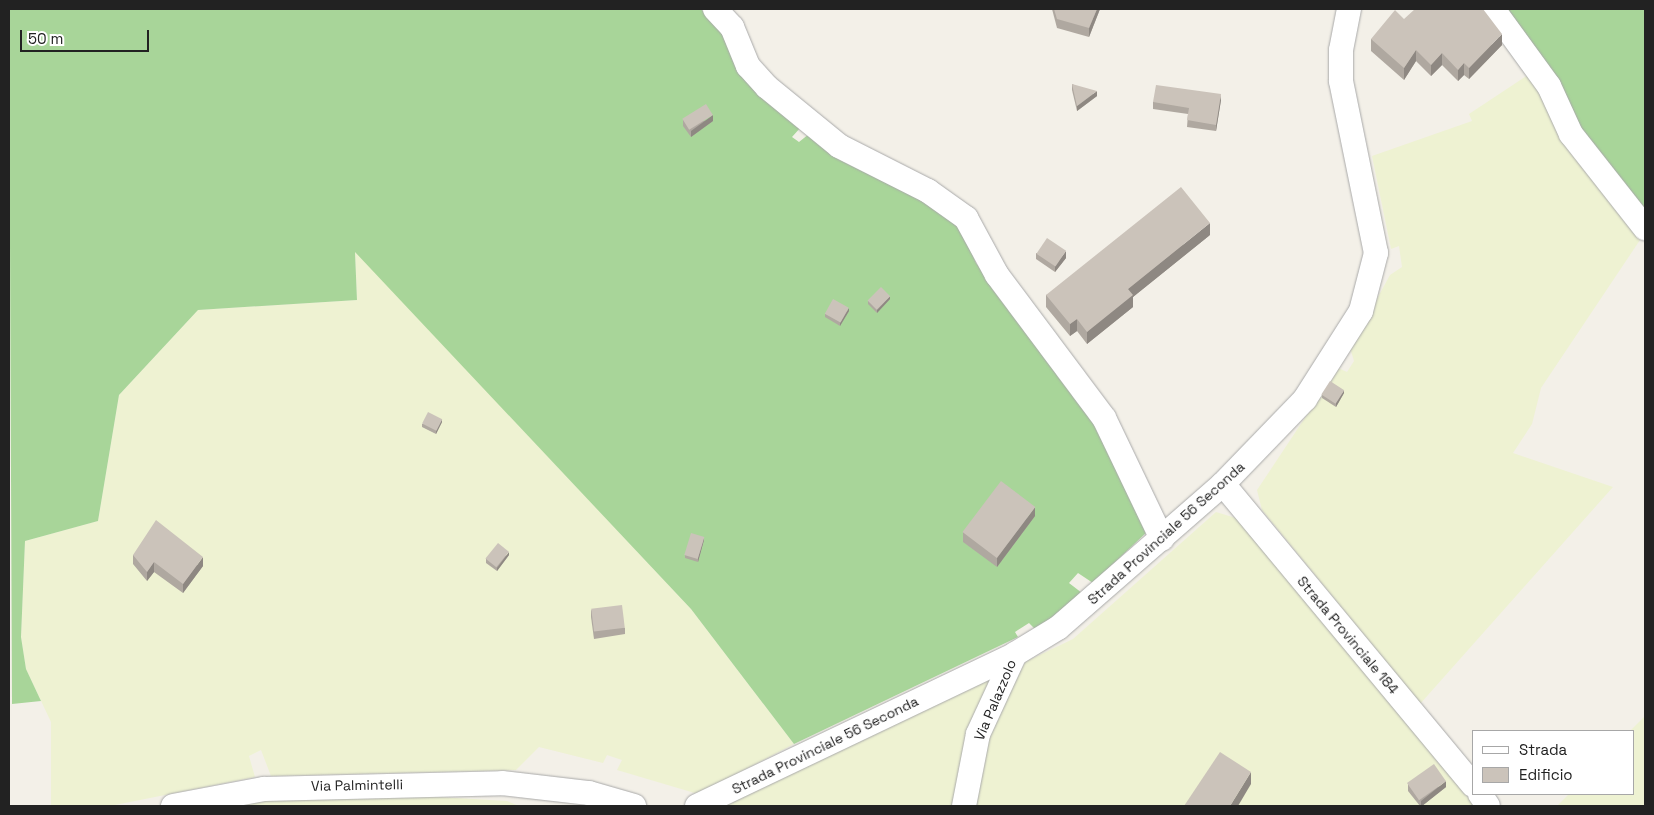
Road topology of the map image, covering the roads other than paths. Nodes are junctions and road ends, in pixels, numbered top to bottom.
1 (715, 9) edge
2 (1349, 9) edge
3 (1493, 9) edge
4 (1645, 228) edge
5 (1223, 484) junction
6 (1162, 539) junction
7 (1015, 654) junction
8 (1472, 784) edge
9 (542, 789) junction
10 (1481, 795) edge
11 (173, 806) edge
12 (576, 806) edge
13 (634, 806) edge
14 (697, 806) edge
15 (964, 806) edge
16 (1488, 806) edge

1 - 6 street
2 - 5 street, Strada Provinciale 56 Seconda
3 - 4 street
5 - 6 street, Strada Provinciale 56 Seconda
5 - 8 street, Strada Provinciale 184
6 - 7 street, Strada Provinciale 56 Seconda
7 - 14 street, Strada Provinciale 56 Seconda
7 - 15 street, Via Palazzolo
9 - 11 street, Via Palmintelli
9 - 12 street
9 - 13 street
10 - 16 street

